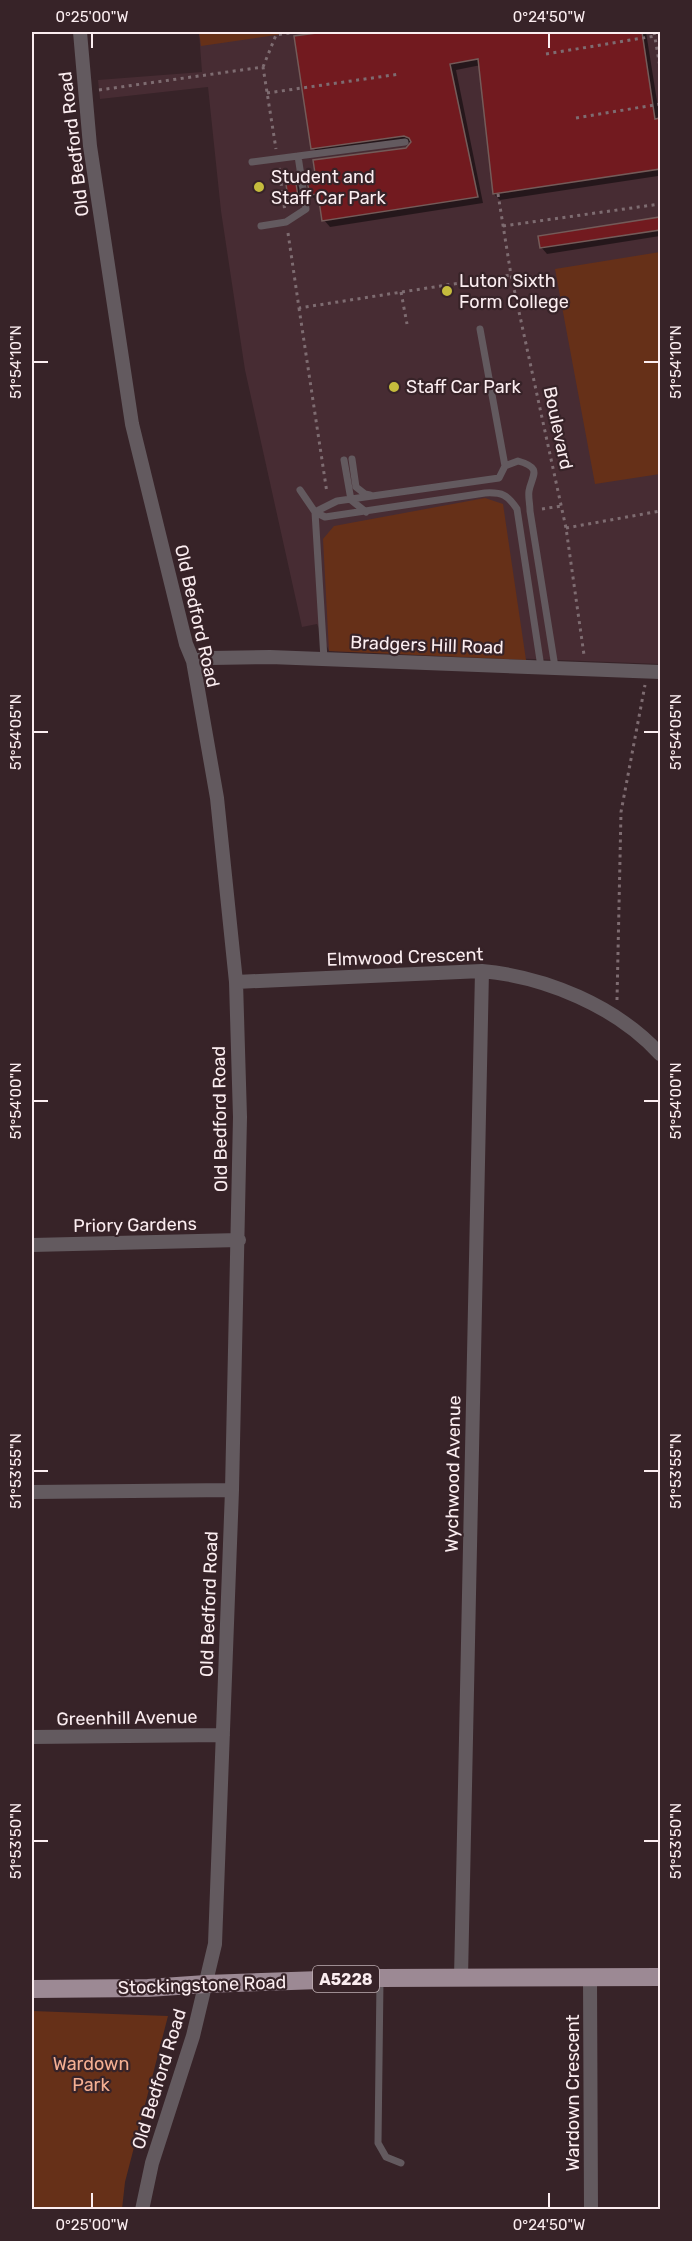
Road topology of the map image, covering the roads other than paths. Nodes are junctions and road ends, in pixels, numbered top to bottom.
1 (80, 32) edge
2 (405, 142) dead end
3 (298, 156) junction
4 (252, 162) dead end
5 (261, 226) dead end
6 (480, 329) dead end
7 (506, 466) junction
8 (300, 490) dead end
9 (375, 496) junction
10 (351, 500) junction
11 (315, 512) junction
12 (366, 512) junction
13 (324, 659) junction
14 (193, 661) junction
15 (548, 667) junction
16 (654, 672) edge
17 (482, 971) junction
18 (236, 982) junction
19 (660, 1054) edge
20 (239, 1240) junction
21 (32, 1245) edge
22 (232, 1490) junction
23 (32, 1492) edge
24 (223, 1735) junction
25 (32, 1737) edge
26 (590, 1977) junction
27 (660, 1977) edge
28 (380, 1978) junction
29 (461, 1978) junction
30 (206, 1984) junction
31 (32, 1989) edge
32 (401, 2163) dead end
33 (142, 2210) edge
34 (591, 2210) edge

1 - 14 street, Old Bedford Road
2 - 3 lane
3 - 4 lane
3 - 5 lane
6 - 7 lane
7 - 9 lane
7 - 15 lane
8 - 11 lane
9 - 10 lane
9 - 10 lane
10 - 11 lane
10 - 12 lane
11 - 12 lane
11 - 13 lane
12 - 15 lane
13 - 14 street, Bradgers Hill Road
13 - 15 street, Bradgers Hill Road
14 - 18 street, Old Bedford Road
15 - 16 street, Bradgers Hill Road
17 - 18 street, Elmwood Crescent
17 - 19 street, Elmwood Crescent
17 - 29 street, Wychwood Avenue
18 - 20 street, Old Bedford Road
20 - 21 street, Priory Gardens
20 - 22 street, Old Bedford Road
22 - 23 street
22 - 24 street, Old Bedford Road
24 - 25 street, Greenhill Avenue
24 - 30 street, Old Bedford Road
26 - 27 main road, Stockingstone Road / A5228
26 - 29 main road, Stockingstone Road / A5228
26 - 34 street, Wardown Crescent
28 - 29 main road, Stockingstone Road / A5228
28 - 30 main road, Stockingstone Road / A5228
28 - 32 lane
30 - 31 main road, Stockingstone Road / A5228
30 - 33 street, Old Bedford Road

